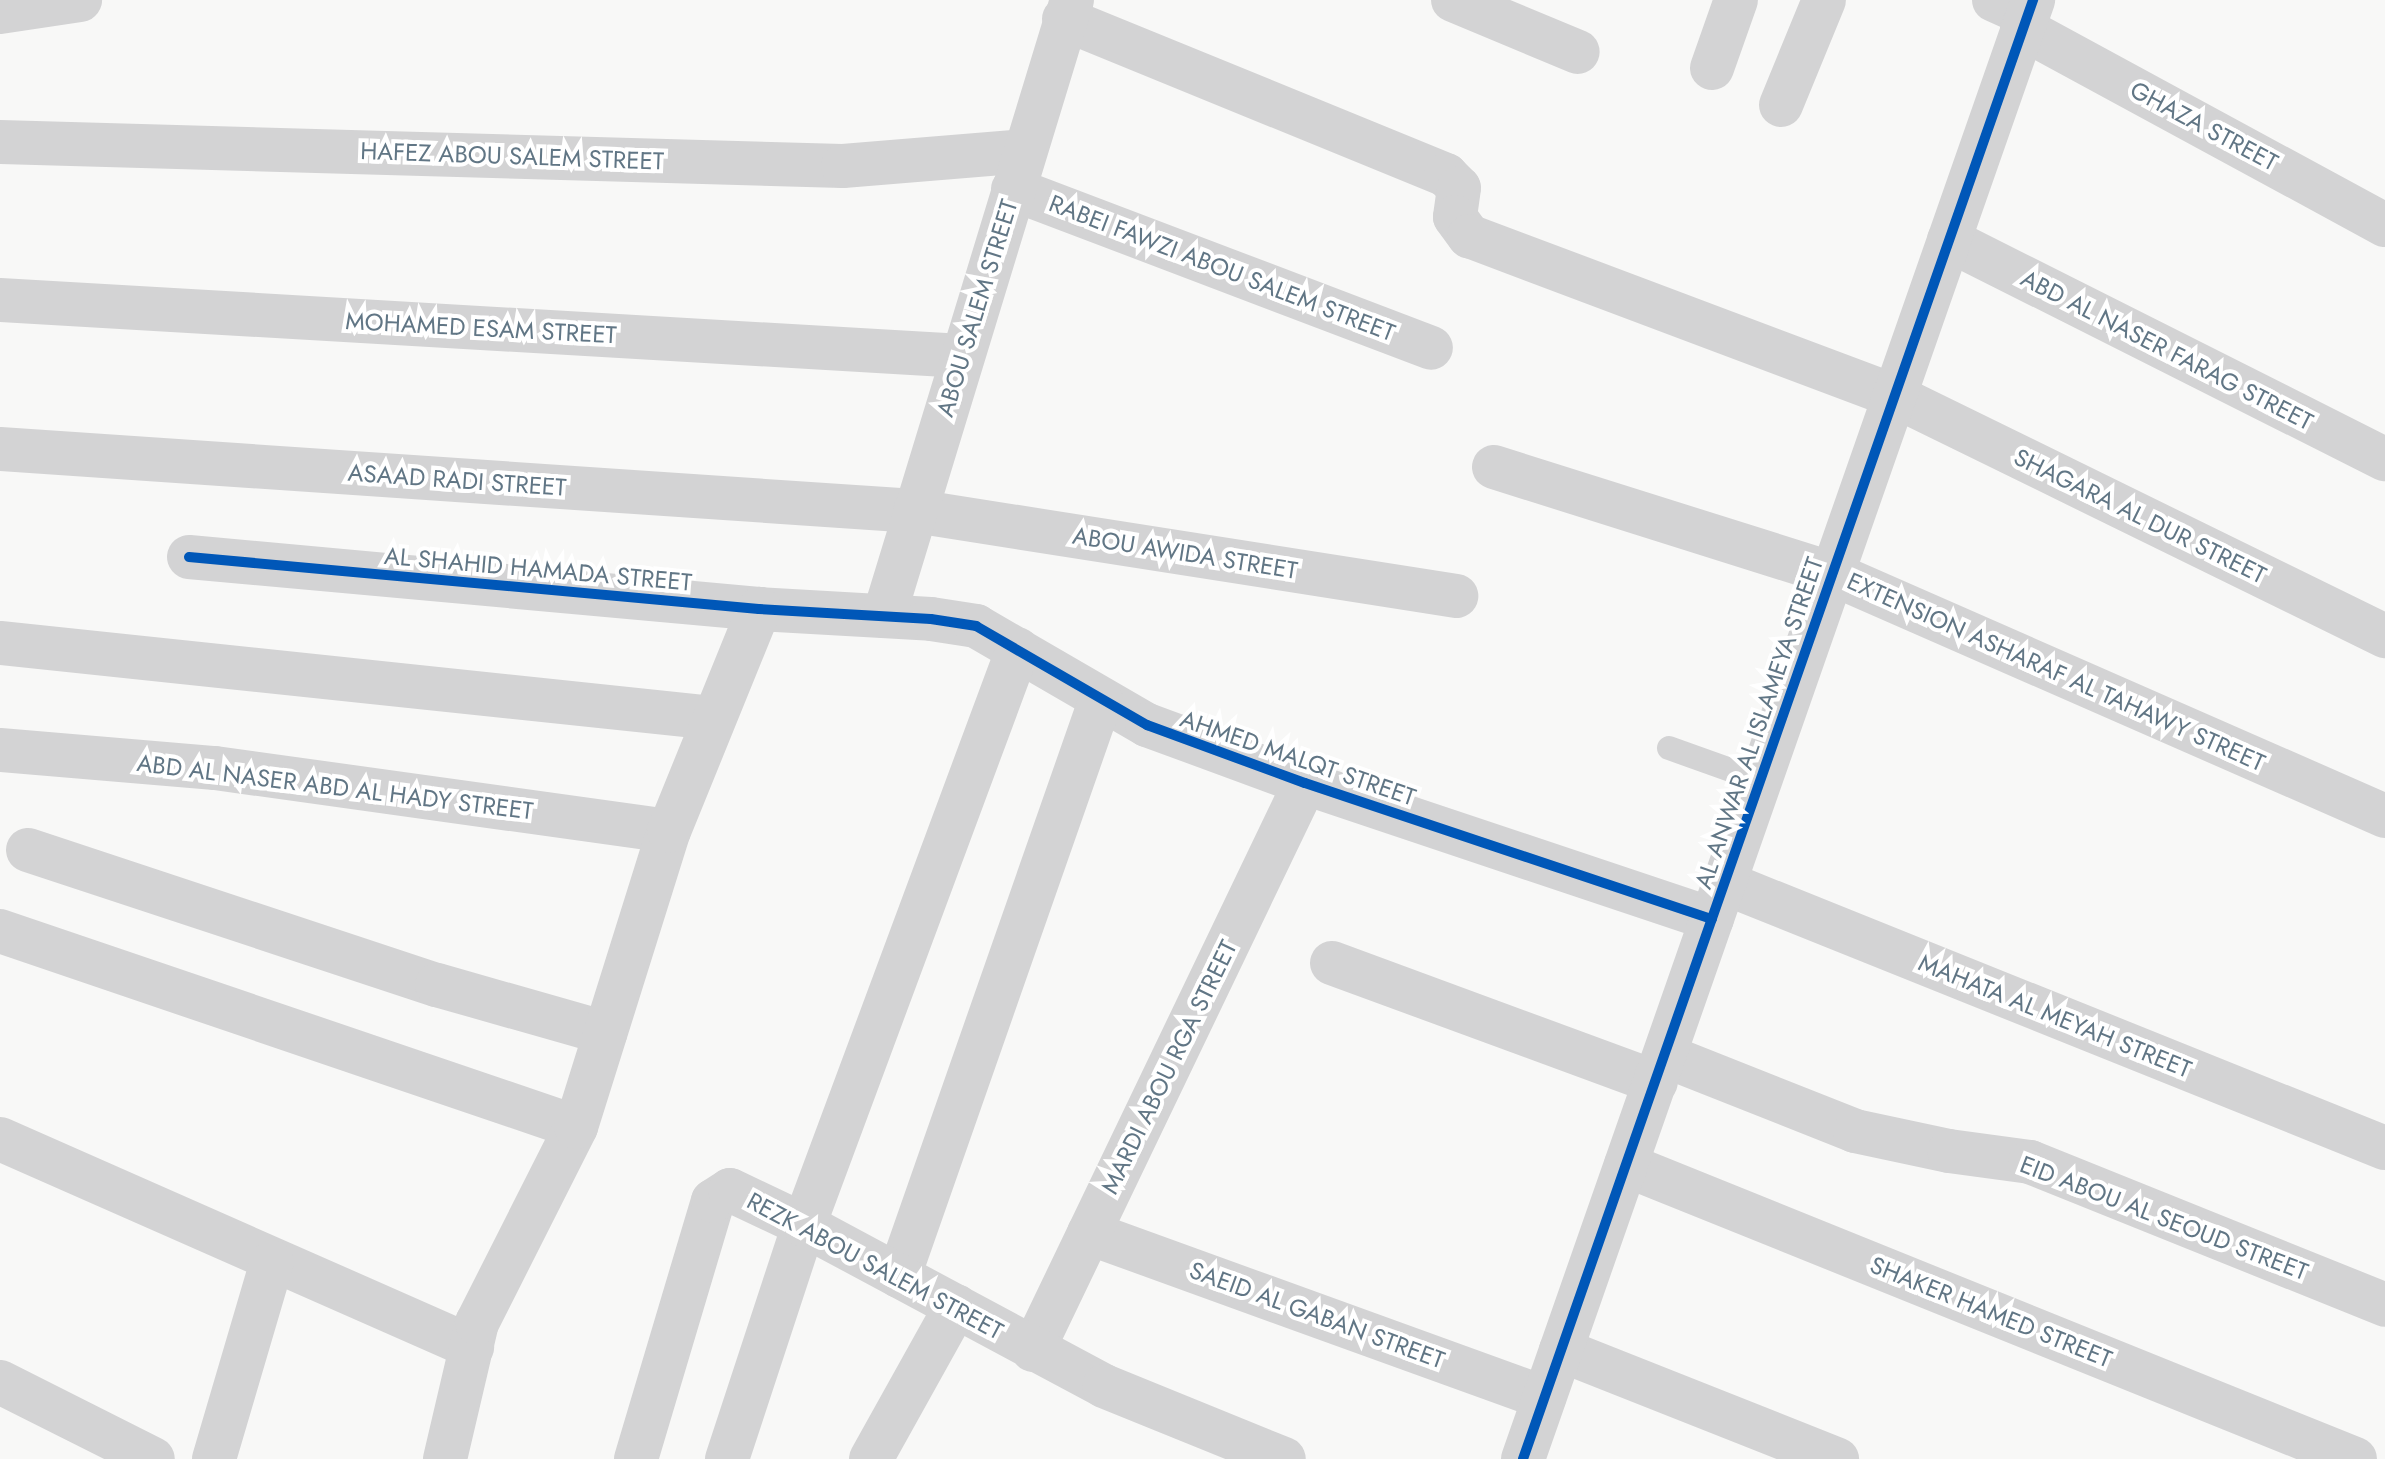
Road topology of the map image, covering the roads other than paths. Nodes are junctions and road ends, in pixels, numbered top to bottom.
1 (80, 0) edge
2 (1453, 0) edge
3 (1736, 0) edge
4 (1824, 0) edge
5 (13, 7) edge
6 (1068, 10) edge
7 (2019, 11) edge
8 (1578, 52) dead end
9 (1712, 68) dead end
10 (1781, 105) dead end
11 (0, 142) edge
12 (1018, 170) junction
13 (2385, 225) edge
14 (1949, 240) junction
15 (0, 300) edge
16 (1431, 348) dead end
17 (962, 356) junction
18 (1895, 396) junction
19 (0, 449) edge
20 (2385, 459) edge
21 (1494, 467) dead end
22 (915, 511) junction
23 (189, 557) dead end
24 (1833, 574) junction
25 (1456, 596) dead end
26 (759, 609) junction
27 (884, 616) junction
28 (2385, 636) edge
29 (0, 643) edge
30 (1018, 649) junction
31 (1101, 699) junction
32 (712, 718) junction
33 (1669, 748) dead end
34 (0, 750) edge
35 (1761, 781) junction
36 (1305, 783) junction
37 (2385, 816) edge
38 (669, 831) junction
39 (28, 850) dead end
40 (1718, 901) junction
41 (0, 931) edge
42 (1332, 963) dead end
43 (605, 1033) junction
44 (1661, 1069) junction
45 (576, 1127) junction
46 (0, 1139) edge
47 (2385, 1148) edge
48 (1626, 1165) junction
49 (804, 1225) junction
50 (1089, 1233) junction
51 (272, 1262) junction
52 (899, 1276) junction
53 (2385, 1305) edge
54 (956, 1306) junction
55 (472, 1347) junction
56 (1033, 1350) junction
57 (1561, 1350) junction
58 (0, 1382) edge
59 (1544, 1398) junction
60 (1533, 1456) edge
61 (153, 1459) edge
62 (214, 1459) edge
63 (445, 1459) edge
64 (636, 1459) edge
65 (727, 1459) edge
66 (871, 1459) edge
67 (1284, 1459) edge
68 (1837, 1459) edge
69 (2355, 1459) edge

1 - 5 street
2 - 8 street
3 - 9 street
4 - 10 street
6 - 12 street, ABOU SALEM STREET
6 - 18 street, SHAGARA AL DUR STREET
7 - 13 street, GHAZA STREET
7 - 14 street, AL ANWAR AL ISLAMEYA STREET
11 - 12 street, HAFEZ ABOU SALEM STREET
12 - 16 street, RABEI FAWZI ABOU SALEM STREET
12 - 17 street, ABOU SALEM STREET
14 - 18 street, AL ANWAR AL ISLAMEYA STREET
14 - 20 street, ABD AL NASER FARAG STREET
15 - 17 street, MOHAMED ESAM STREET
17 - 22 street, ABOU SALEM STREET
18 - 24 street, AL ANWAR AL ISLAMEYA STREET
18 - 28 street, SHAGARA AL DUR STREET
19 - 22 street, ASAAD RADI STREET
21 - 24 street, EXTENSION ASHARAF AL TAHAWY STREET
22 - 25 street, ABOU AWIDA STREET
22 - 27 street, ABOU SALEM STREET
23 - 26 street, AL SHAHID HAMADA STREET
24 - 35 street, AL ANWAR AL ISLAMEYA STREET
24 - 37 street, EXTENSION ASHARAF AL TAHAWY STREET
26 - 27 street, AL SHAHID HAMADA STREET
26 - 32 street
27 - 30 street, AHMED MALQT STREET
29 - 32 street
30 - 31 street, AHMED MALQT STREET
30 - 49 street
31 - 36 street, AHMED MALQT STREET
31 - 52 street
32 - 38 street
33 - 35 lane
34 - 38 street, ABD AL NASER ABD AL HADY STREET
35 - 40 street, AL ANWAR AL ISLAMEYA STREET
36 - 40 street, AHMED MALQT STREET
36 - 50 street, MARDI ABOU RGA STREET
38 - 43 street
39 - 43 street
40 - 44 street, AL ANWAR AL ISLAMEYA STREET
40 - 47 street, MAHATA AL MEYAH STREET
41 - 45 street
42 - 44 street, EID ABOU AL SEOUD STREET
43 - 45 street
44 - 48 street, AL ANWAR AL ISLAMEYA STREET
44 - 53 street, EID ABOU AL SEOUD STREET
45 - 55 street
46 - 51 street
48 - 57 street, AL ANWAR AL ISLAMEYA STREET
48 - 69 street, SHAKER HAMED STREET
49 - 52 street, REZK ABOU SALEM STREET
49 - 64 street, REZK ABOU SALEM STREET
49 - 65 street
50 - 56 street, MARDI ABOU RGA STREET
50 - 59 street, SAEID AL GABAN STREET
51 - 55 street
51 - 62 street
52 - 54 street, REZK ABOU SALEM STREET
54 - 56 street, REZK ABOU SALEM STREET
54 - 66 street
55 - 63 street
56 - 67 street, REZK ABOU SALEM STREET
57 - 59 street, AL ANWAR AL ISLAMEYA STREET
57 - 68 street
58 - 61 street
59 - 60 street, AL ANWAR AL ISLAMEYA STREET

